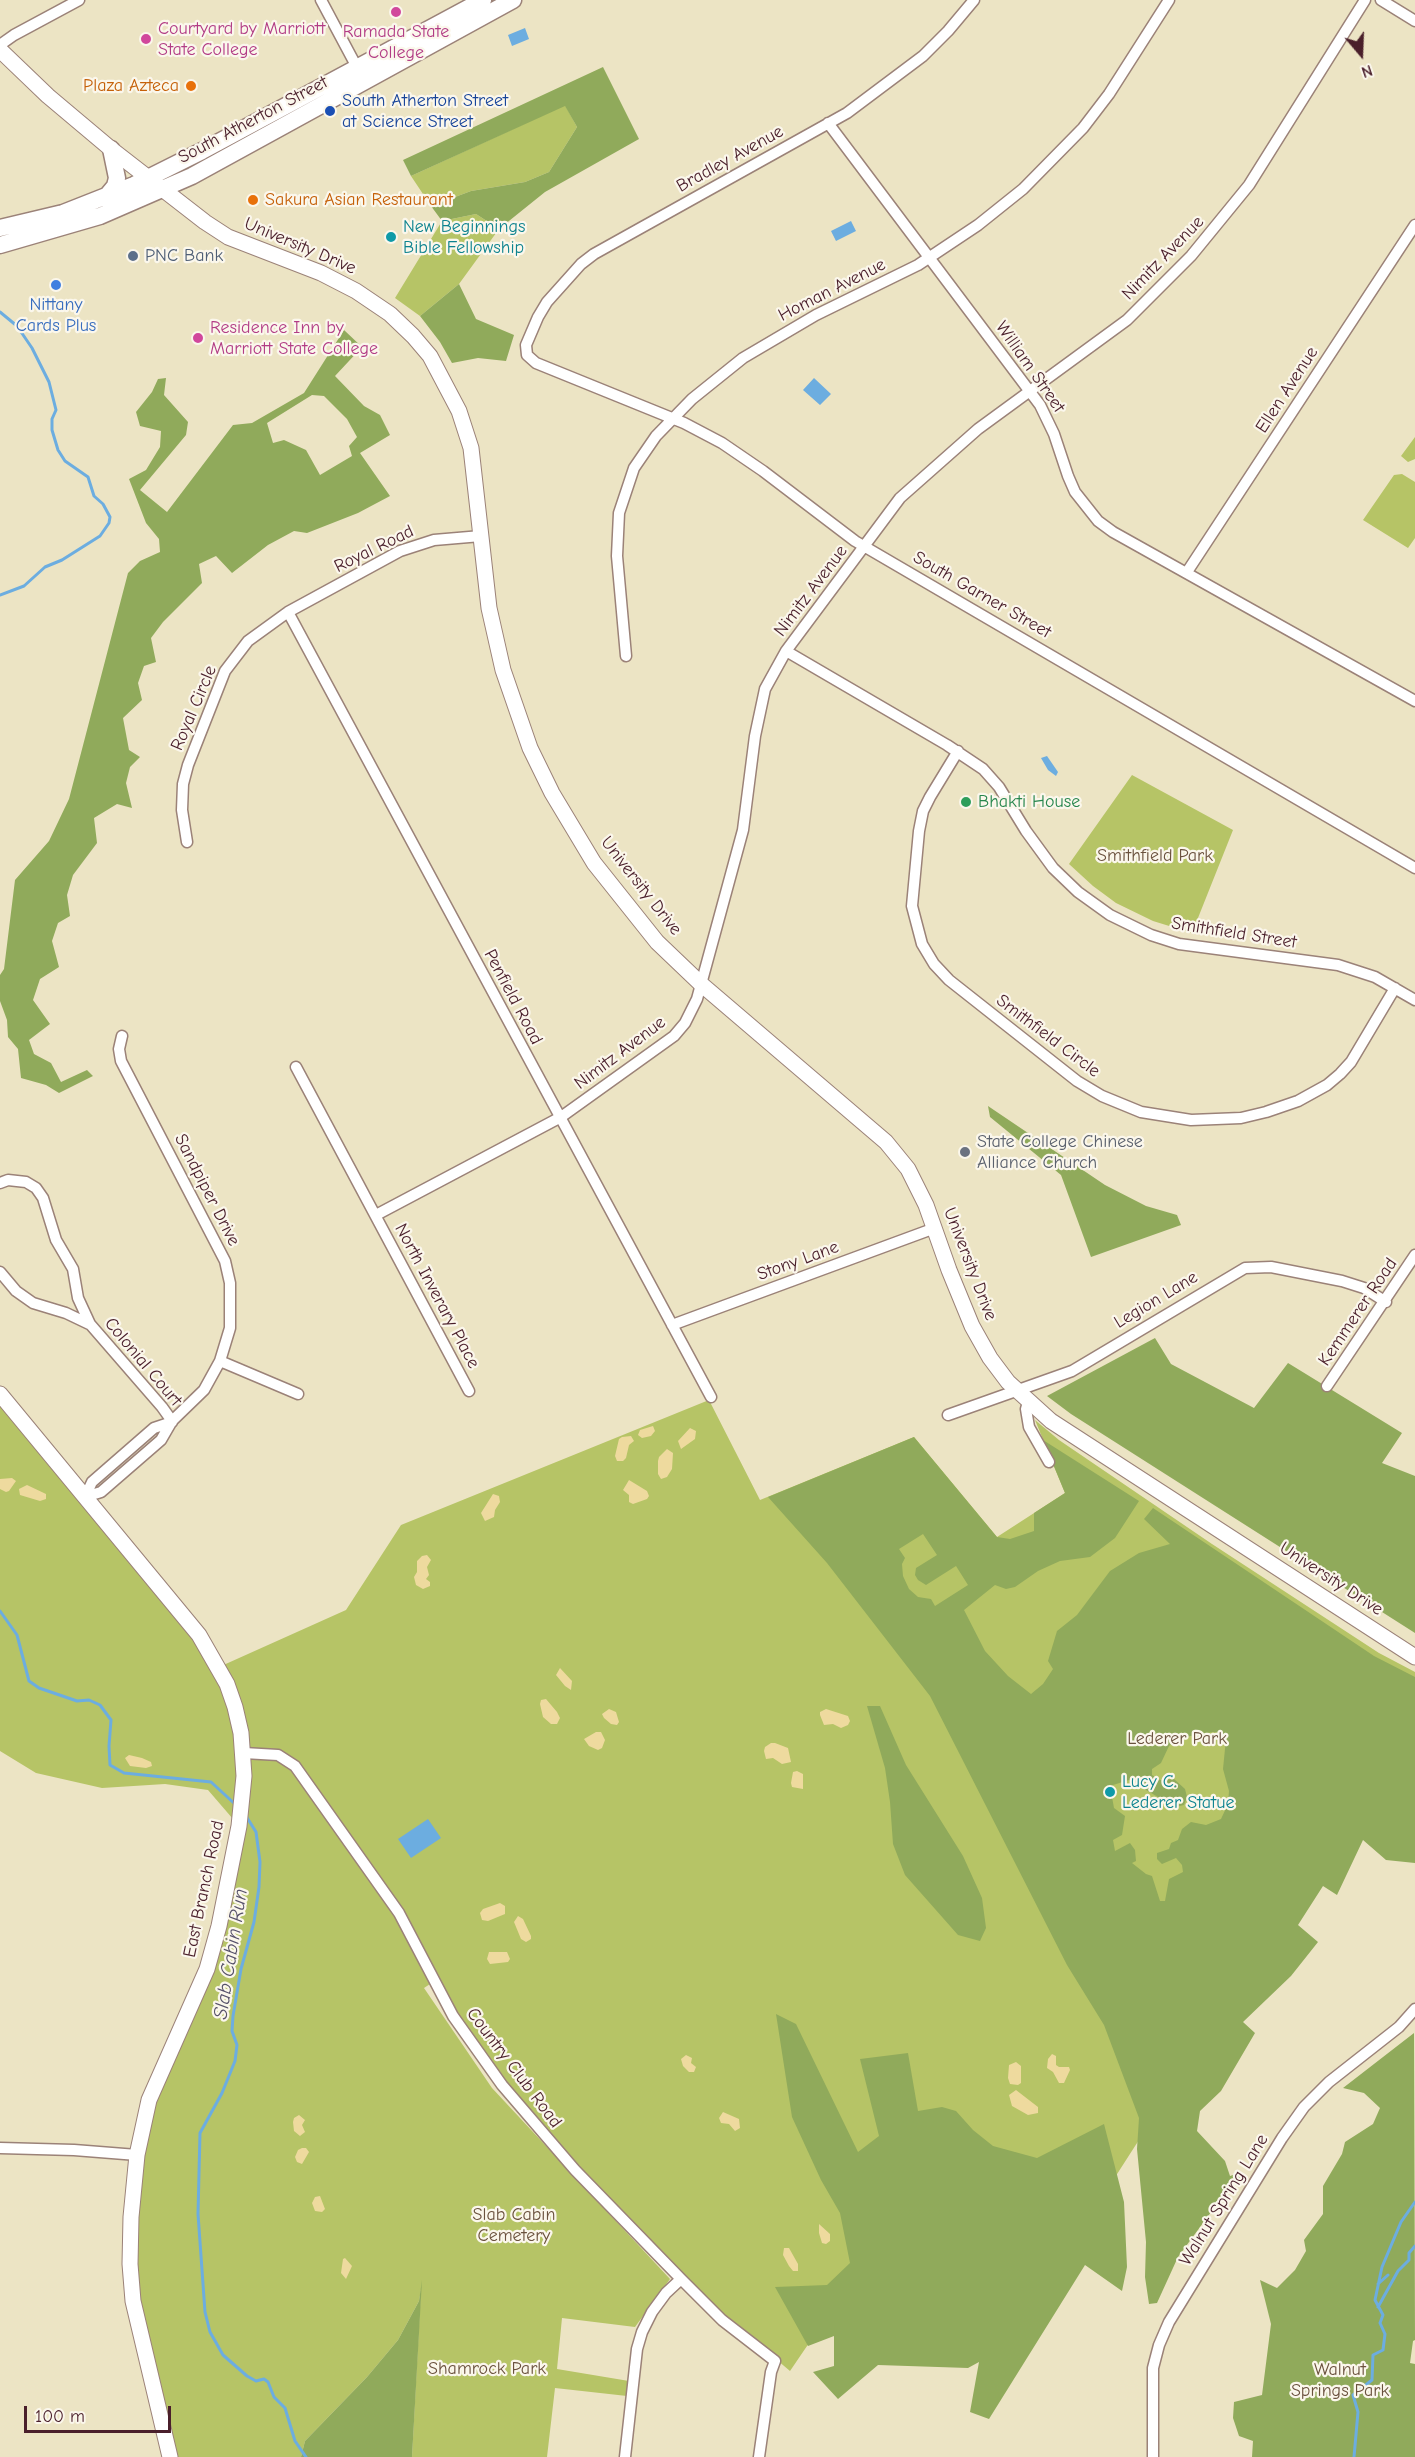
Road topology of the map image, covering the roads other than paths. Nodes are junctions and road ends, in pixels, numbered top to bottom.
1 (79, 0) edge
2 (321, 0) edge
3 (483, 0) edge
4 (513, 0) edge
5 (974, 0) edge
6 (1169, 0) edge
7 (1365, 0) edge
8 (1381, 0) edge
9 (1415, 21) edge
10 (0, 45) edge
11 (0, 50) edge
12 (360, 74) junction
13 (828, 123) junction
14 (111, 149) junction
15 (149, 178) junction
16 (163, 189) junction
17 (105, 198) junction
18 (1415, 225) edge
19 (0, 228) edge
20 (0, 245) edge
21 (930, 257) junction
22 (530, 359) joint
23 (1030, 391) junction
24 (672, 419) junction
25 (481, 536) junction
26 (865, 546) junction
27 (1187, 572) junction
28 (288, 612) junction
29 (786, 651) junction
30 (626, 656) dead end
31 (1415, 700) edge
32 (958, 751) junction
33 (187, 842) dead end
34 (1415, 868) edge
35 (701, 984) junction
36 (1395, 988) junction
37 (1415, 1000) edge
38 (122, 1036) dead end
39 (296, 1068) dead end
40 (561, 1117) junction
41 (0, 1183) edge
42 (376, 1215) junction
43 (935, 1228) junction
44 (1415, 1255) edge
45 (0, 1272) edge
46 (75, 1284) junction
47 (1386, 1302) junction
48 (65, 1313) junction
49 (90, 1324) junction
50 (672, 1325) junction
51 (220, 1361) junction
52 (1327, 1386) dead end
53 (1016, 1390) junction
54 (469, 1391) dead end
55 (0, 1394) edge
56 (298, 1394) dead end
57 (711, 1397) dead end
58 (1028, 1402) junction
59 (948, 1415) dead end
60 (172, 1421) junction
61 (1049, 1462) dead end
62 (85, 1497) junction
63 (1415, 1657) edge
64 (244, 1753) junction
65 (1415, 2009) edge
66 (0, 2148) edge
67 (137, 2156) junction
68 (681, 2279) junction
69 (170, 2457) edge
70 (625, 2457) edge
71 (759, 2457) edge
72 (1153, 2457) edge

1 - 10 street
2 - 12 street
3 - 12 main road, South Atherton Street
4 - 12 main road, South Atherton Street
5 - 13 street, Bradley Avenue
6 - 21 street, Homan Avenue
7 - 23 street, Nimitz Avenue
8 - 9 street
11 - 14 main road, University Drive
12 - 15 main road, South Atherton Street
12 - 16 main road, South Atherton Street
13 - 21 street, William Street
13 - 22 street, Bradley Avenue
14 - 15 main road, University Drive
14 - 17 main road
15 - 16 main road, University Drive
15 - 17 main road, South Atherton Street
16 - 20 main road, South Atherton Street
16 - 25 main road, University Drive
17 - 19 main road, South Atherton Street
18 - 27 street, Ellen Avenue
21 - 23 street, William Street
21 - 24 street, Homan Avenue
22 - 24 street, South Garner Street
23 - 26 street, Nimitz Avenue
23 - 27 street, William Street
24 - 26 street, South Garner Street
24 - 30 street, Homan Avenue
25 - 28 street, Royal Road
25 - 35 main road, University Drive
26 - 29 street, Nimitz Avenue
26 - 34 street, South Garner Street
27 - 31 street, William Street
28 - 33 street, Royal Circle
28 - 40 street, Penfield Road
29 - 32 street, Smithfield Street
29 - 35 street, Nimitz Avenue
32 - 36 street, Smithfield Street
32 - 36 street, Smithfield Circle
35 - 40 street, Nimitz Avenue
35 - 43 main road, University Drive
36 - 37 street, Smithfield Street
38 - 51 street, Sandpiper Drive
39 - 42 street, North Inverary Place
40 - 42 street, Nimitz Avenue
40 - 50 street, Penfield Road
41 - 46 street
42 - 54 street, North Inverary Place
43 - 50 street, Stony Lane
43 - 53 main road, University Drive
44 - 47 street, Kemmerer Road
45 - 48 street
46 - 48 street
46 - 49 street
47 - 52 street, Kemmerer Road
47 - 53 street, Legion Lane
48 - 49 street
49 - 60 street, Colonial Court
50 - 57 street, Penfield Road
51 - 56 street
51 - 60 street, Sandpiper Drive
53 - 58 main road, University Drive
53 - 59 street, Legion Lane
55 - 62 main road, East Branch Road
58 - 61 street
58 - 63 main road, University Drive
60 - 62 street, Sandpiper Drive
62 - 64 main road, East Branch Road
64 - 67 main road, East Branch Road
64 - 68 street, Country Club Road
65 - 72 street, Walnut Spring Lane
66 - 67 street
67 - 69 main road, East Branch Road
68 - 70 street
68 - 71 street, Country Club Road

